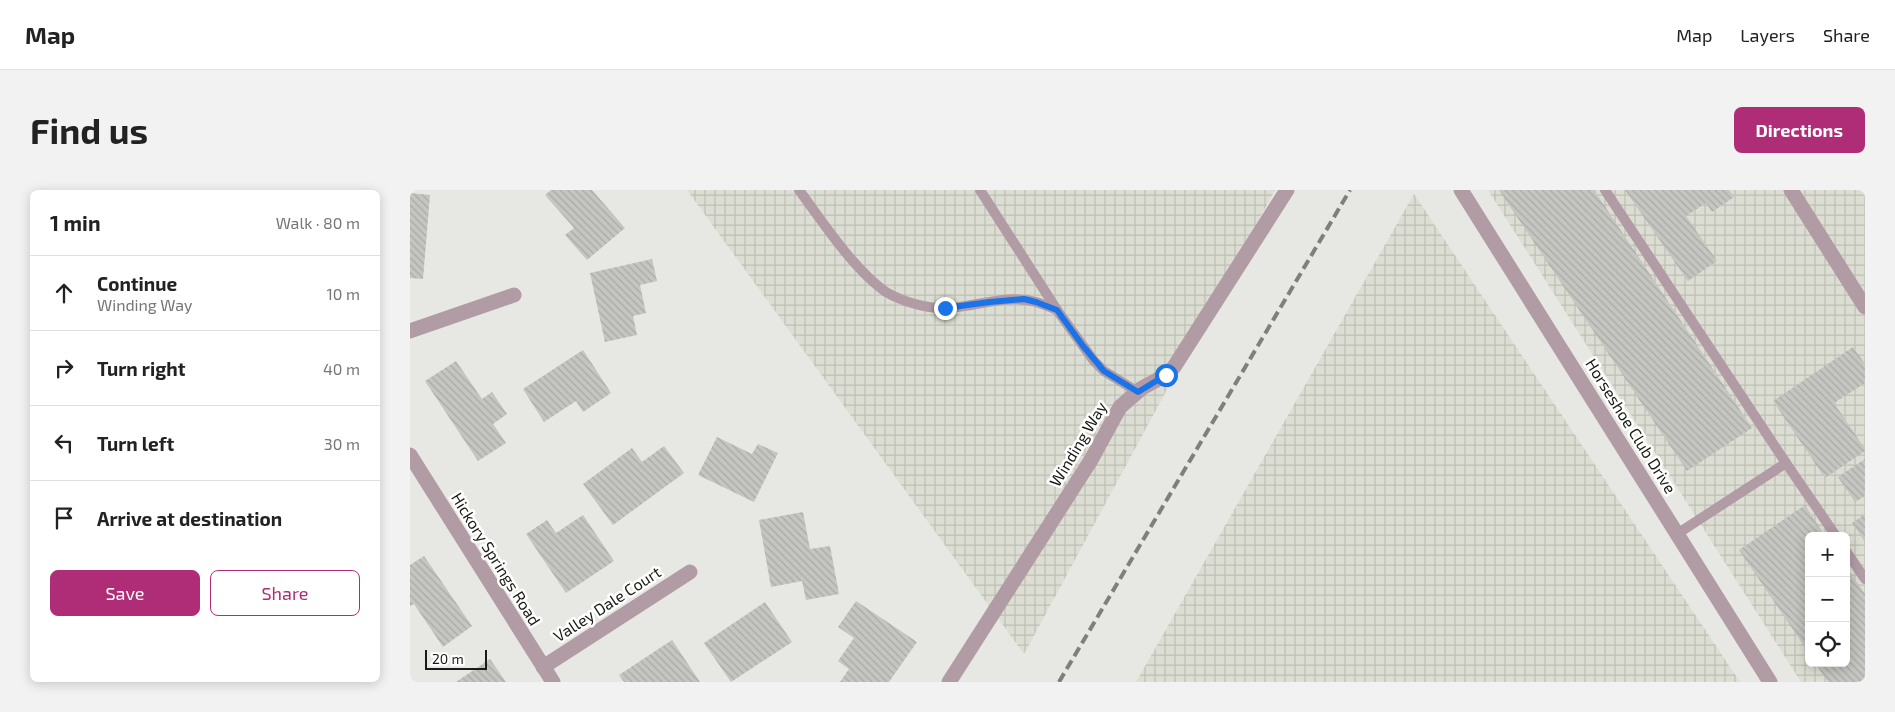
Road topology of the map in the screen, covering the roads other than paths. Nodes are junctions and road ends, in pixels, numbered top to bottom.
1 (799, 190) edge
2 (980, 190) edge
3 (1287, 190) edge
4 (1460, 190) edge
5 (1605, 190) edge
6 (1791, 190) edge
7 (514, 295) dead end
8 (1865, 307) edge
9 (1057, 310) junction
10 (410, 331) edge
11 (1138, 392) junction
12 (410, 455) edge
13 (1786, 462) junction
14 (1833, 532) edge
15 (1677, 534) junction
16 (1850, 557) edge
17 (690, 572) dead end
18 (1865, 579) edge
19 (543, 666) junction
20 (553, 682) edge
21 (949, 682) edge
22 (1770, 682) edge

1 - 9 lane
2 - 9 lane
3 - 11 street, Winding Way
4 - 15 street, Horseshoe Club Drive
5 - 13 lane
6 - 8 street
7 - 10 street
9 - 11 lane
11 - 21 street, Winding Way
12 - 19 street, Hickory Springs Road
13 - 14 lane
13 - 15 lane
15 - 22 street, Horseshoe Club Drive
16 - 18 lane
17 - 19 street, Valley Dale Court
19 - 20 street, Hickory Springs Road

